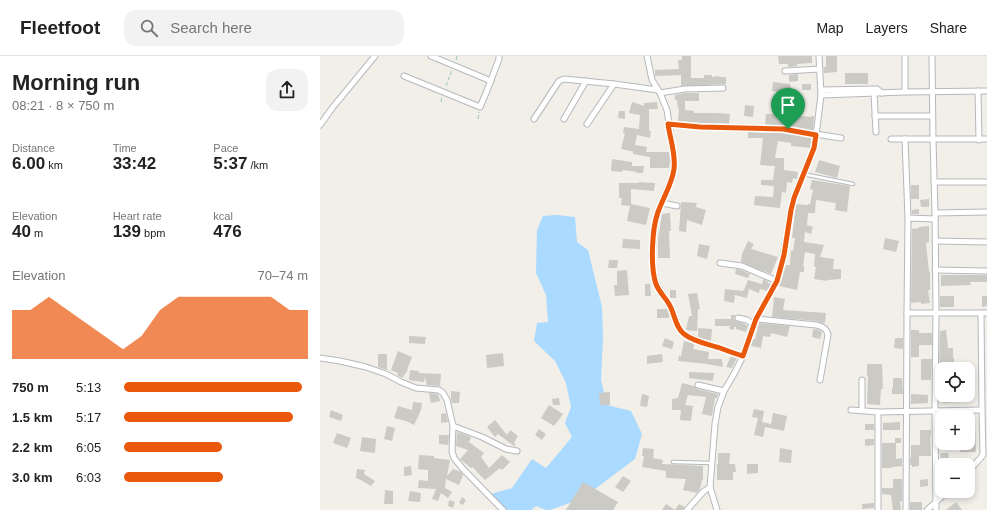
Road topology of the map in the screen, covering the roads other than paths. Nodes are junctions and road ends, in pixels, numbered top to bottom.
1 (375, 56) edge
2 (431, 56) edge
3 (499, 56) edge
4 (647, 56) edge
5 (819, 56) edge
6 (905, 56) edge
7 (932, 56) edge
8 (820, 69) junction
9 (785, 71) dead end
10 (404, 76) dead end
11 (491, 80) junction
12 (586, 81) junction
13 (614, 84) junction
14 (723, 88) dead end
15 (659, 91) junction
16 (978, 91) junction
17 (987, 91) edge
18 (821, 92) junction
19 (905, 92) junction
20 (932, 92) junction
21 (874, 93) junction
22 (882, 93) junction
23 (875, 116) junction
24 (932, 116) junction
25 (534, 119) dead end
26 (564, 119) dead end
27 (587, 124) dead end
28 (668, 124) junction
29 (320, 125) edge
30 (876, 132) dead end
31 (816, 135) junction
32 (841, 138) dead end
33 (891, 139) dead end
34 (905, 139) junction
35 (933, 139) junction
36 (987, 139) edge
37 (979, 140) junction
38 (803, 174) junction
39 (934, 182) junction
40 (987, 182) edge
41 (853, 184) dead end
42 (662, 203) junction
43 (678, 206) dead end
44 (987, 212) edge
45 (935, 213) junction
46 (908, 218) junction
47 (935, 219) junction
48 (935, 242) junction
49 (987, 242) edge
50 (720, 263) dead end
51 (935, 270) junction
52 (987, 271) edge
53 (777, 281) junction
54 (936, 312) junction
55 (907, 313) junction
56 (984, 313) edge
57 (738, 318) dead end
58 (755, 322) junction
59 (743, 356) junction
60 (320, 358) edge
61 (820, 380) dead end
62 (862, 380) dead end
63 (698, 385) dead end
64 (724, 391) junction
65 (852, 410) dead end
66 (862, 410) junction
67 (982, 410) junction
68 (934, 411) junction
69 (878, 412) junction
70 (906, 412) junction
71 (453, 426) junction
72 (517, 451) dead end
73 (985, 455) edge
74 (673, 462) dead end
75 (712, 463) junction
76 (975, 465) edge
77 (710, 487) junction
78 (940, 498) edge
79 (936, 502) junction
80 (503, 510) edge
81 (687, 510) edge
82 (717, 510) edge
83 (878, 510) edge
84 (906, 510) edge
85 (927, 510) edge
86 (936, 510) edge

1 - 29 street
2 - 11 street
3 - 11 street
4 - 15 street
5 - 8 street
6 - 19 street
7 - 20 street
8 - 9 street
8 - 18 street
10 - 11 street
12 - 13 street
12 - 25 street
12 - 26 street
13 - 15 street
13 - 27 street
14 - 15 street
15 - 28 street
16 - 17 street
16 - 20 street
16 - 37 street
18 - 21 street
18 - 22 street
18 - 31 street
19 - 20 street
19 - 22 street
20 - 24 street
21 - 22 street
21 - 23 street
23 - 24 street
23 - 30 street
24 - 35 street
28 - 31 street
28 - 42 street
31 - 32 street
31 - 38 street
33 - 34 street
34 - 35 street
34 - 46 street
35 - 37 street
35 - 39 street
36 - 37 street
38 - 41 lane
38 - 53 street
39 - 40 street
39 - 45 street
42 - 43 street
42 - 59 street
44 - 45 street
45 - 47 street
46 - 47 street
46 - 55 street
47 - 48 street
48 - 49 street
48 - 51 street
50 - 53 street
51 - 52 street
51 - 54 street
53 - 58 street
54 - 55 street
54 - 56 street
54 - 68 street
55 - 70 street
56 - 67 street
57 - 58 street
58 - 59 street
58 - 61 street
59 - 64 street
60 - 71 street
62 - 66 street
63 - 64 street
64 - 75 street
65 - 66 street
66 - 69 street
67 - 68 street
67 - 73 street
68 - 70 street
68 - 79 street
69 - 70 street
69 - 83 street
70 - 84 street
71 - 72 street
71 - 80 street
73 - 76 street
74 - 75 lane
75 - 77 street
77 - 81 street
77 - 82 street
78 - 79 street
79 - 85 street
79 - 86 street

